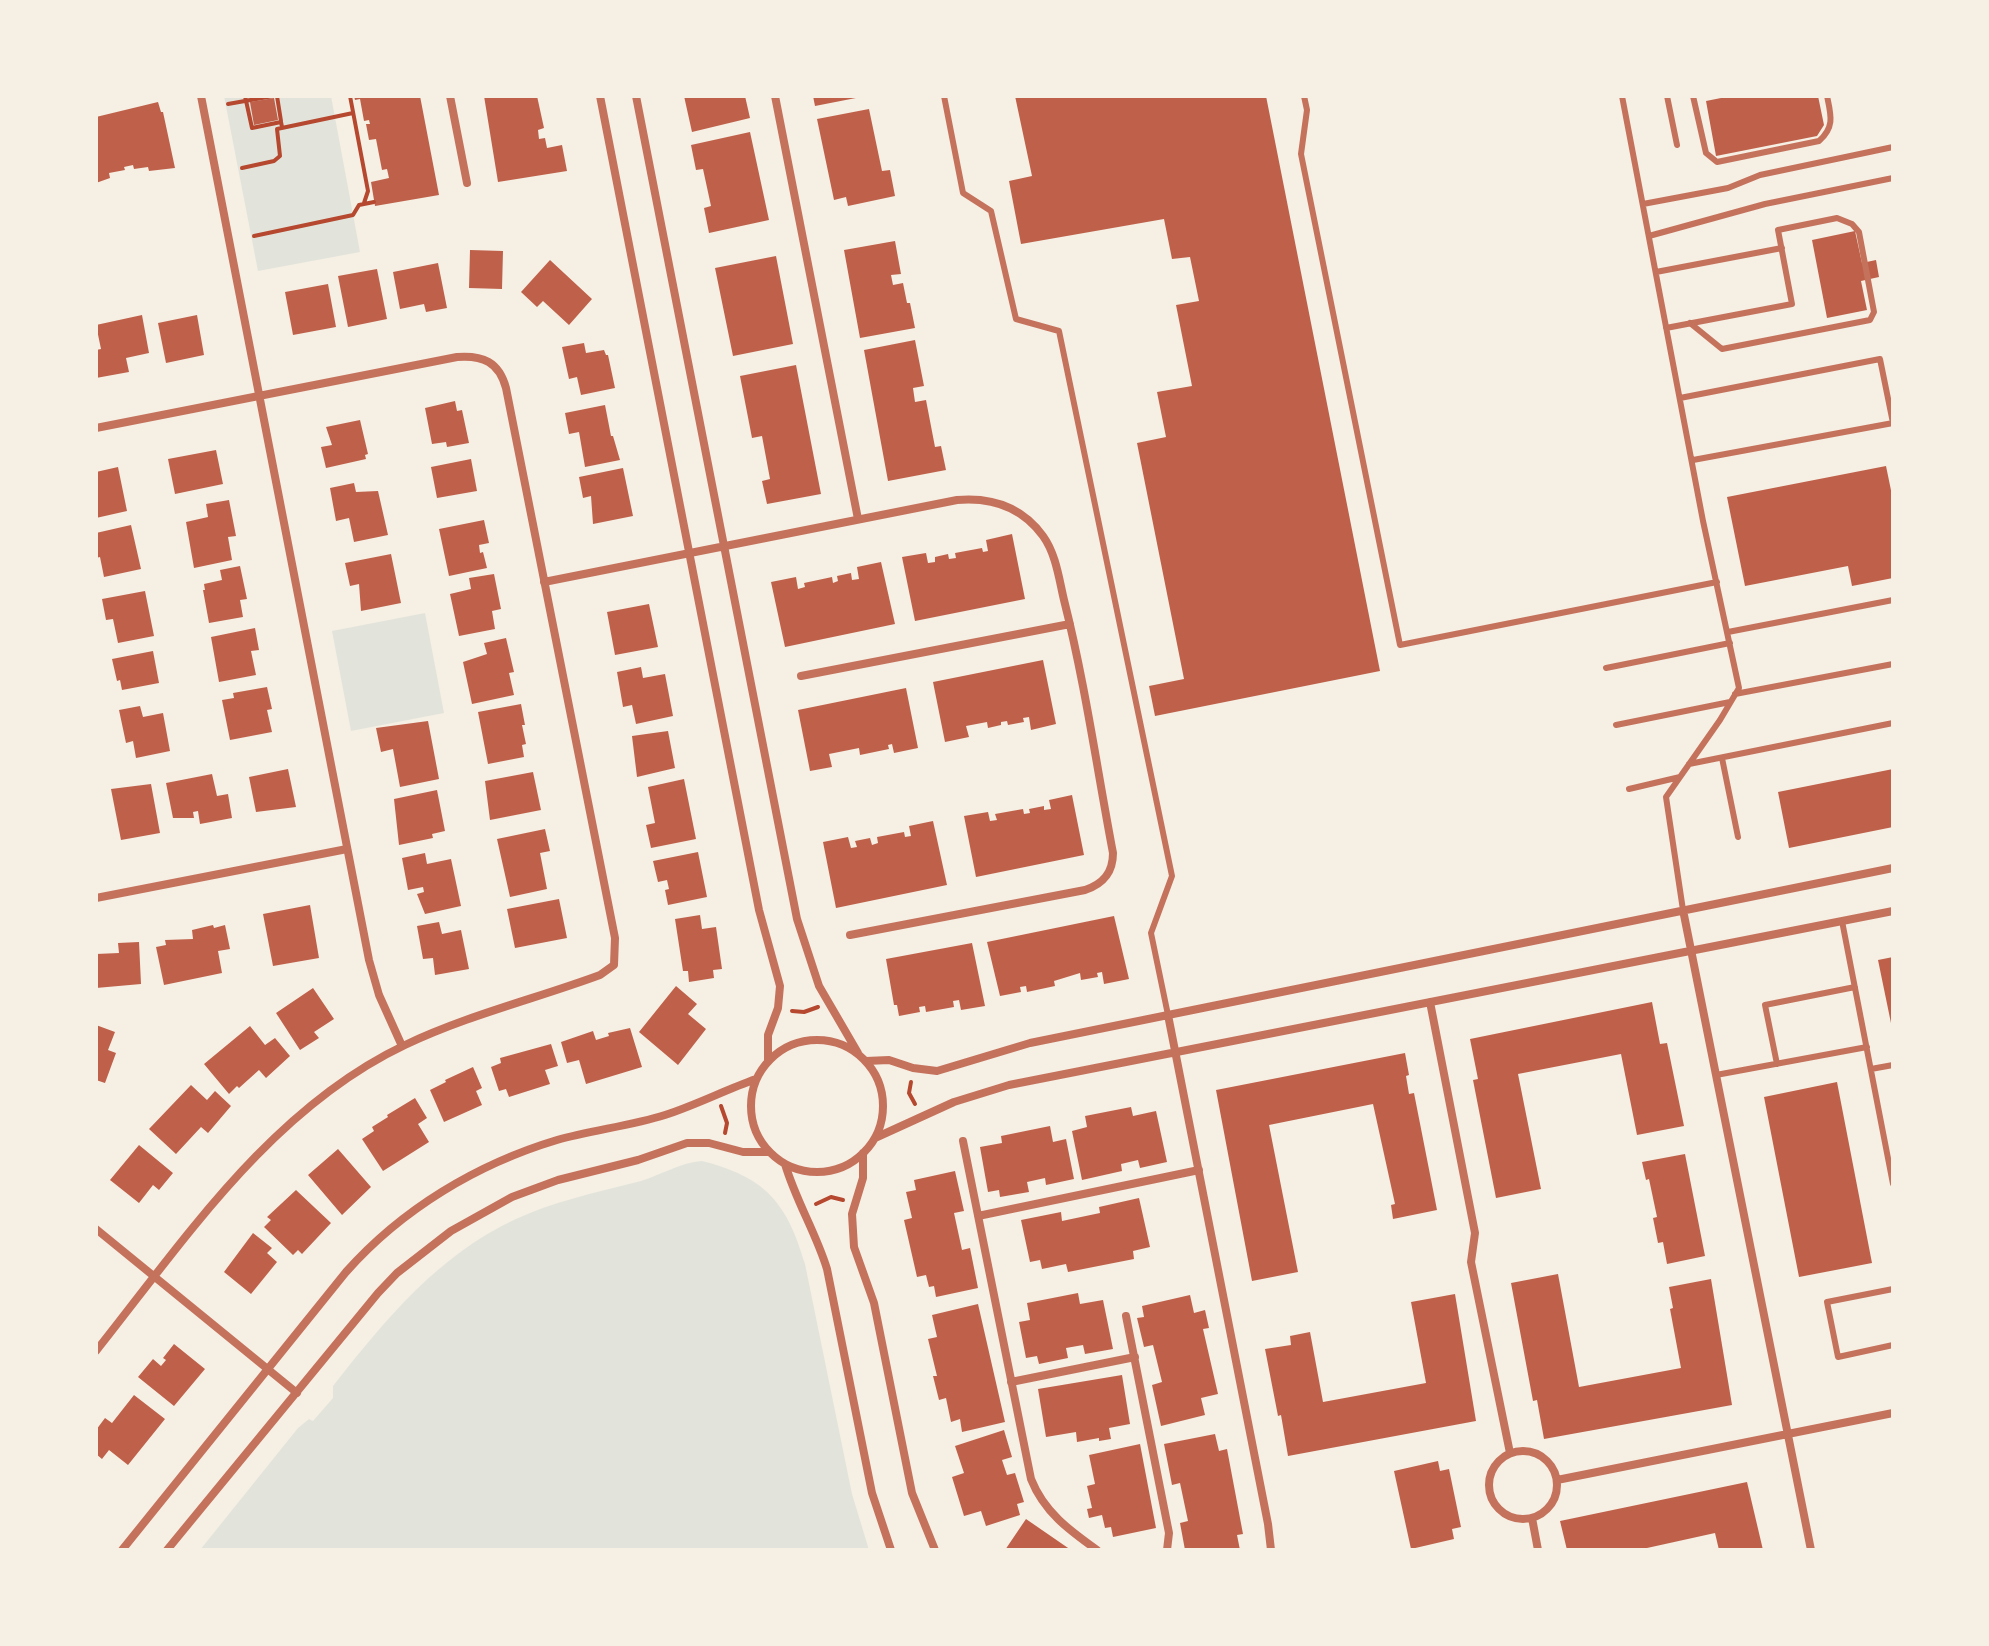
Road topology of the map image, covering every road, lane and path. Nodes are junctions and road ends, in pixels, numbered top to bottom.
1 (201, 96) edge
2 (275, 96) edge
3 (350, 96) edge
4 (450, 96) edge
5 (600, 96) edge
6 (636, 96) edge
7 (775, 96) edge
8 (944, 96) edge
9 (1304, 96) edge
10 (1622, 96) edge
11 (1667, 96) edge
12 (1693, 96) edge
13 (1827, 96) edge
14 (246, 98) edge
15 (228, 104) dead end
16 (353, 113) junction
17 (282, 124) junction
18 (1677, 145) dead end
19 (1893, 147) edge
20 (242, 168) dead end
21 (1893, 178) edge
22 (467, 183) dead end
23 (374, 202) dead end
24 (364, 203) junction
25 (1643, 204) junction
26 (254, 236) dead end
27 (1649, 236) junction
28 (1782, 248) junction
29 (1656, 272) junction
30 (1690, 323) junction
31 (1666, 328) junction
32 (259, 396) junction
33 (1680, 398) junction
34 (96, 428) edge
35 (1693, 460) junction
36 (858, 519) junction
37 (723, 546) junction
38 (690, 552) junction
39 (544, 582) junction
40 (1717, 582) junction
41 (1893, 600) edge
42 (1070, 624) junction
43 (1728, 632) junction
44 (1730, 643) junction
45 (1893, 664) edge
46 (1606, 668) dead end
47 (801, 676) dead end
48 (1735, 694) junction
49 (1731, 701) junction
50 (1893, 723) edge
51 (1616, 725) dead end
52 (1722, 758) junction
53 (1689, 764) junction
54 (1680, 777) junction
55 (1629, 789) dead end
56 (1738, 837) dead end
57 (347, 849) junction
58 (1893, 868) edge
59 (96, 898) edge
60 (1683, 910) junction
61 (1893, 911) edge
62 (1842, 921) junction
63 (850, 935) dead end
64 (1692, 951) junction
65 (1855, 987) junction
66 (1430, 1002) junction
67 (819, 1006) dead end
68 (790, 1010) dead end
69 (1168, 1015) junction
70 (402, 1046) junction
71 (1867, 1047) junction
72 (1175, 1051) junction
73 (858, 1053) junction
74 (768, 1061) junction
75 (866, 1061) junction
76 (1777, 1064) junction
77 (1893, 1065) edge
78 (1871, 1069) junction
79 (1716, 1075) junction
80 (911, 1078) dead end
81 (756, 1079) junction
82 (721, 1104) dead end
83 (916, 1106) dead end
84 (724, 1137) dead end
85 (875, 1138) junction
86 (963, 1141) dead end
87 (769, 1152) junction
88 (863, 1153) junction
89 (785, 1164) junction
90 (1199, 1170) junction
91 (1893, 1184) edge
92 (843, 1200) dead end
93 (816, 1204) dead end
94 (978, 1216) junction
95 (96, 1229) edge
96 (155, 1277) junction
97 (1893, 1289) edge
98 (1126, 1316) dead end
99 (1893, 1345) edge
100 (96, 1351) edge
101 (1135, 1357) junction
102 (266, 1368) junction
103 (1011, 1382) junction
104 (297, 1393) junction
105 (1893, 1413) edge
106 (1788, 1434) junction
107 (1510, 1453) junction
108 (1557, 1480) junction
109 (1532, 1518) junction
110 (122, 1550) edge
111 (167, 1550) edge
112 (891, 1550) edge
113 (935, 1550) edge
114 (1097, 1550) edge
115 (1167, 1550) edge
116 (1271, 1550) edge
117 (1538, 1550) edge
118 (1811, 1550) edge

1 - 32 street
2 - 14 path
2 - 17 path
3 - 16 path
4 - 22 street
5 - 38 street
6 - 37 street
7 - 36 street
8 - 69 lane
9 - 40 lane
10 - 25 lane
11 - 18 lane
12 - 13 lane
14 - 15 path
14 - 17 path
16 - 17 path
16 - 24 path
17 - 20 path
19 - 25 lane
21 - 27 lane
23 - 24 path
24 - 26 path
25 - 27 lane
27 - 29 lane
28 - 29 lane
28 - 30 lane
28 - 30 lane
29 - 31 lane
30 - 31 lane
31 - 33 lane
32 - 34 street
32 - 39 street
32 - 57 street
33 - 35 lane
33 - 35 lane
35 - 40 lane
36 - 37 street
36 - 42 street
37 - 38 street
37 - 73 street
38 - 39 street
38 - 74 street
39 - 70 street
40 - 43 lane
41 - 43 lane
42 - 47 street
42 - 63 street
43 - 44 lane
44 - 46 lane
44 - 48 lane
45 - 48 lane
48 - 49 lane
49 - 51 lane
49 - 53 lane
50 - 52 lane
52 - 53 lane
52 - 56 lane
53 - 54 lane
54 - 55 lane
54 - 60 lane
57 - 59 street
57 - 70 street
58 - 60 street
60 - 64 street
60 - 69 street
61 - 62 street
62 - 64 street
62 - 65 lane
64 - 66 street
64 - 79 street
65 - 71 lane
65 - 76 lane
66 - 72 street
66 - 107 street
67 - 68 path
69 - 72 street
69 - 75 street
70 - 96 street
71 - 76 lane
71 - 78 lane
72 - 85 street
72 - 90 street
73 - 74 street
73 - 75 street
74 - 81 street
75 - 85 street
76 - 79 lane
77 - 78 lane
78 - 91 lane
79 - 106 street
80 - 83 path
81 - 87 street
81 - 102 street
82 - 84 path
85 - 88 street
86 - 94 street
87 - 89 street
87 - 104 street
88 - 89 street
88 - 113 street
89 - 112 street
90 - 94 street
90 - 116 street
92 - 93 path
94 - 103 street
95 - 96 street
96 - 100 street
96 - 102 street
97 - 99 lane
98 - 101 street
101 - 103 street
101 - 115 street
102 - 104 street
102 - 110 street
103 - 114 street
104 - 111 street
105 - 106 street
106 - 108 street
106 - 118 street
107 - 108 street
107 - 109 street
108 - 109 street
109 - 117 street

